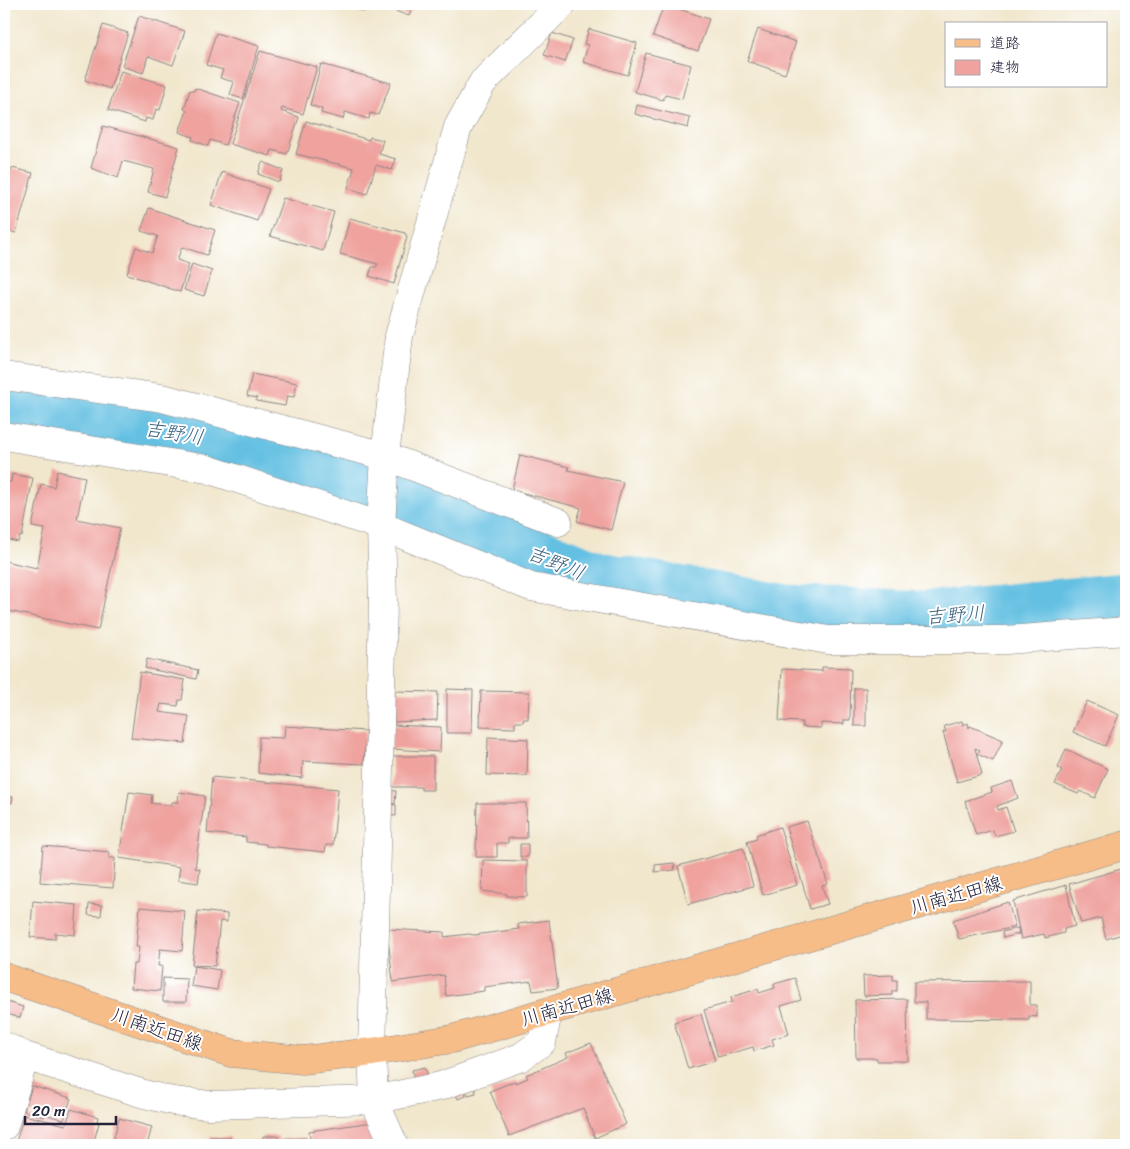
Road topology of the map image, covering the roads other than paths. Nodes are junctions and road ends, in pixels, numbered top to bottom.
1 (562, 4) edge
2 (4, 376) edge
3 (4, 436) edge
4 (385, 456) junction
5 (558, 522) dead end
6 (380, 526) junction
7 (1126, 631) edge
8 (1126, 846) edge
9 (4, 977) edge
10 (548, 1012) junction
11 (14, 1051) edge
12 (372, 1052) junction
13 (374, 1100) junction
14 (4, 1126) edge
15 (394, 1145) edge

1 - 4 street
2 - 4 street
3 - 6 street
4 - 5 street
4 - 6 street
6 - 7 street
6 - 12 street
8 - 10 main road, 川南近田線
9 - 12 main road, 川南近田線
10 - 12 main road, 川南近田線
10 - 13 street
11 - 13 street
11 - 14 street
12 - 13 street
13 - 15 street

